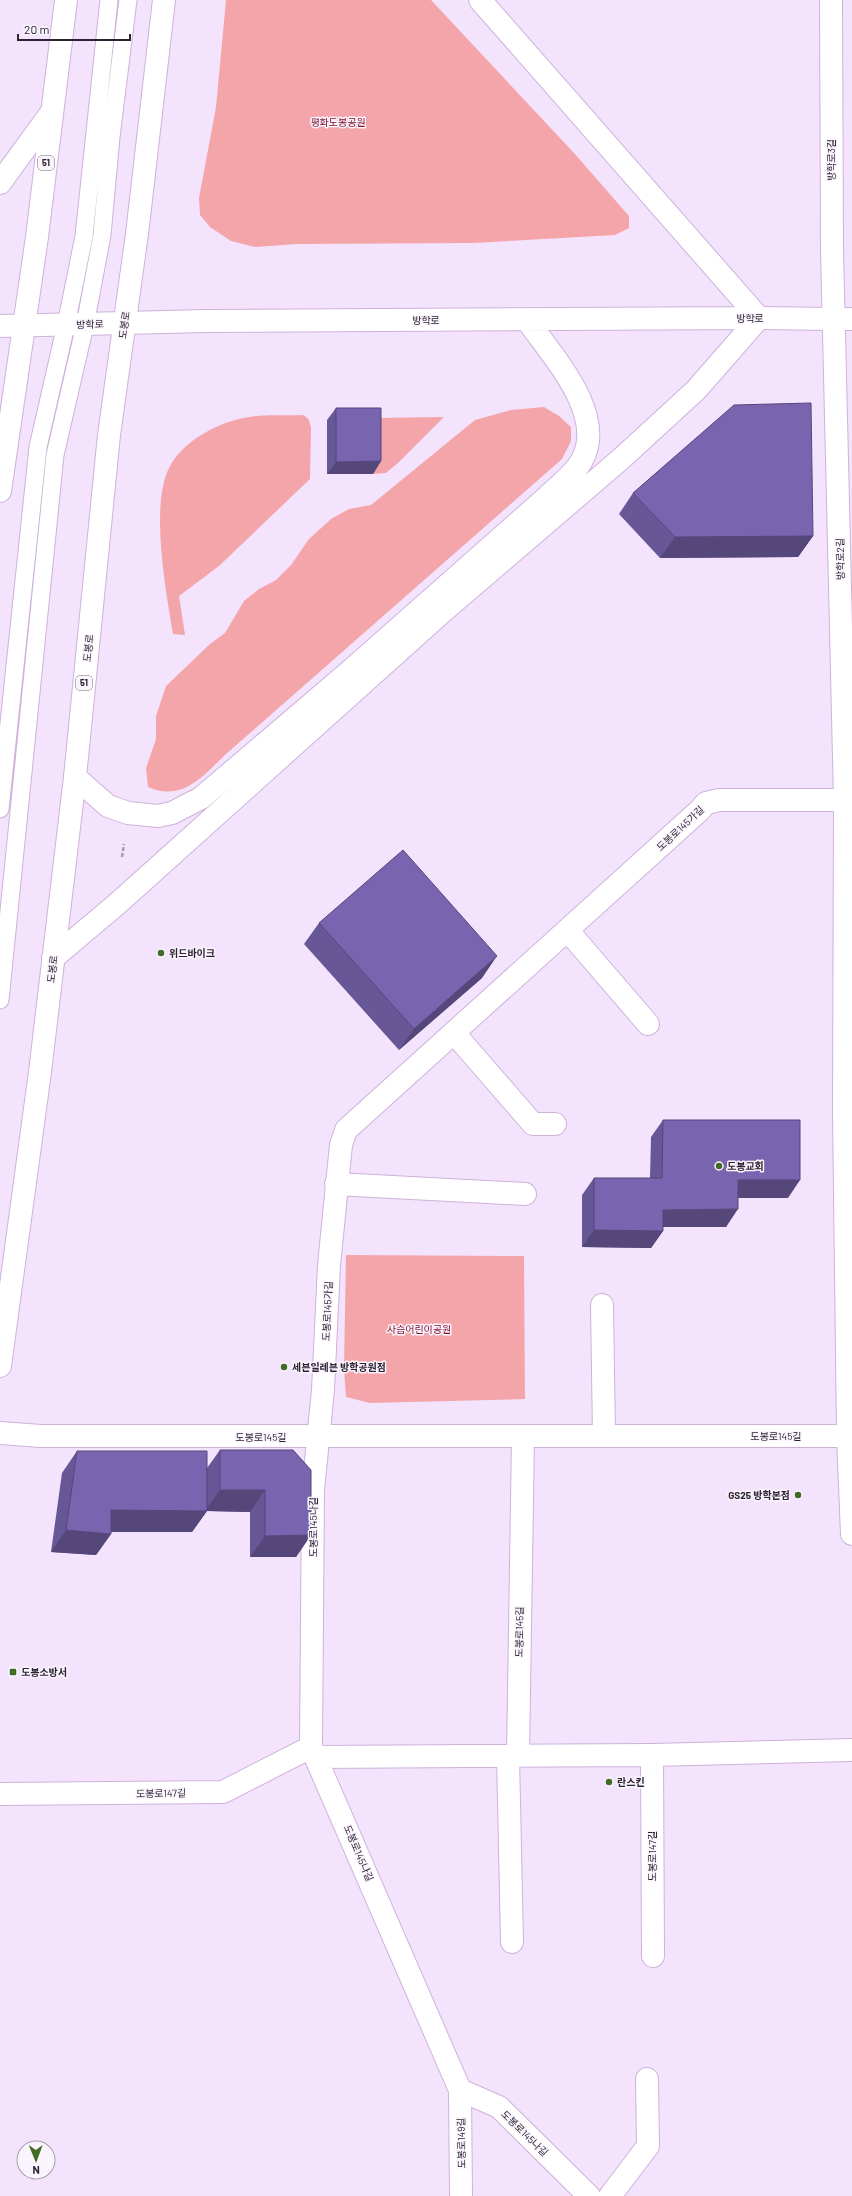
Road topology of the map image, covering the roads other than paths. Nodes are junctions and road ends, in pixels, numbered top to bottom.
1 (66, 0) edge
2 (109, 0) edge
3 (128, 0) edge
4 (164, 0) edge
5 (480, 0) edge
6 (831, 0) edge
7 (51, 113) junction
8 (0, 183) edge
9 (759, 318) junction
10 (843, 319) edge
11 (527, 320) junction
12 (124, 323) junction
13 (76, 325) junction
14 (0, 326) edge
15 (24, 326) junction
16 (0, 491) edge
17 (75, 777) junction
18 (849, 800) edge
19 (0, 809) edge
20 (568, 931) junction
21 (53, 958) junction
22 (848, 958) edge
23 (0, 1000) edge
24 (648, 1024) dead end
25 (454, 1033) junction
26 (848, 1112) edge
27 (555, 1124) dead end
28 (336, 1184) junction
29 (525, 1194) dead end
30 (849, 1244) edge
31 (602, 1305) dead end
32 (0, 1366) edge
33 (0, 1433) edge
34 (604, 1436) junction
35 (850, 1436) edge
36 (318, 1437) junction
37 (522, 1437) junction
38 (852, 1534) edge
39 (852, 1750) edge
40 (314, 1752) junction
41 (652, 1755) junction
42 (513, 1756) junction
43 (0, 1794) edge
44 (512, 1942) dead end
45 (653, 1956) dead end
46 (647, 2079) dead end
47 (460, 2090) junction
48 (461, 2196) edge
49 (589, 2196) edge
50 (610, 2196) edge

1 - 7 street, 51
2 - 13 lane
3 - 13 lane
4 - 12 street, 도봉로 / 51
5 - 9 street
6 - 10 street, 방학로3길
7 - 8 street
7 - 15 street, 51
9 - 10 street, 방학로
9 - 11 street, 방학로
9 - 21 street
10 - 18 street, 방학로2길
11 - 12 street, 방학로
11 - 17 street
12 - 13 street, 방학로
12 - 17 street, 도봉로 / 51
13 - 15 street, 방학로
13 - 19 lane
13 - 23 lane
14 - 15 street, 방학로
15 - 16 street, 51
17 - 21 street, 도봉로 / 51
18 - 20 street, 도봉로145가길
18 - 22 street, 방학로2길
20 - 24 street
20 - 25 street, 도봉로145가길
21 - 32 street, 도봉로 / 51
22 - 26 street, 방학로2길
25 - 27 street
25 - 28 street, 도봉로145가길
26 - 30 street, 방학로2길
28 - 29 street
28 - 36 street, 도봉로145가길
30 - 35 street, 방학로2길
31 - 34 street
33 - 36 street, 도봉로145길
34 - 35 street, 도봉로145길
34 - 37 street, 도봉로145길
35 - 38 street, 방학로2길
36 - 37 street, 도봉로145길
36 - 40 street, 도봉로145나길
37 - 42 street, 도봉로145길
39 - 41 street, 도봉로147길
40 - 42 street, 도봉로147길
40 - 43 street, 도봉로147길
40 - 47 street, 도봉로145나길
41 - 42 street, 도봉로147길
41 - 45 street, 도봉로147길
42 - 44 street
46 - 50 street
47 - 48 street, 도봉로149길
47 - 49 street, 도봉로145나길

